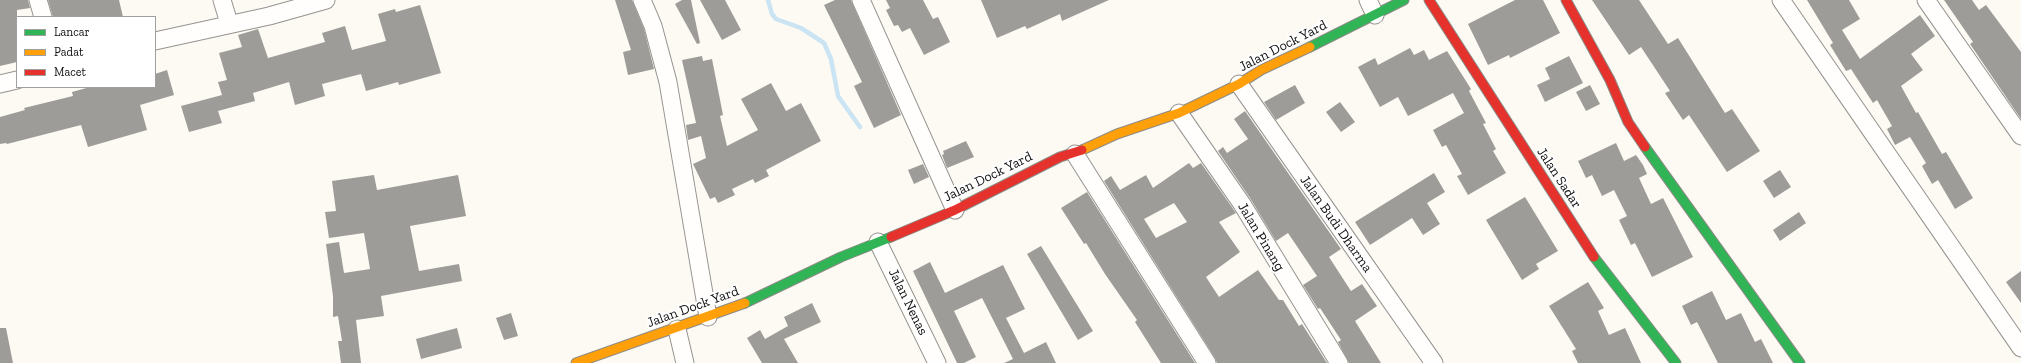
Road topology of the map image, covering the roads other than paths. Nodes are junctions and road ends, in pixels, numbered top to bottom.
1 (38, 0) edge
2 (222, 0) edge
3 (326, 0) edge
4 (642, 0) edge
5 (860, 0) edge
6 (1404, 0) edge
7 (1429, 0) edge
8 (1566, 0) edge
9 (1781, 0) edge
10 (1926, 0) edge
11 (1372, 8) edge
12 (43, 16) edge
13 (229, 23) junction
14 (156, 41) edge
15 (16, 80) edge
16 (0, 84) edge
17 (1239, 84) junction
18 (1179, 113) junction
19 (2021, 136) edge
20 (1075, 154) junction
21 (955, 210) junction
22 (878, 242) junction
23 (708, 317) junction
24 (677, 328) junction
25 (2021, 348) edge
26 (576, 363) edge
27 (685, 363) edge
28 (937, 363) edge
29 (1208, 363) edge
30 (1339, 363) edge
31 (1434, 363) edge
32 (1676, 363) edge
33 (1800, 363) edge

1 - 12 street
2 - 13 street
3 - 13 street
4 - 23 street
5 - 21 street
6 - 11 street, Jalan Dock Yard
7 - 32 street, Jalan Sadar
8 - 33 street
9 - 25 street
10 - 19 street
11 - 17 street, Jalan Dock Yard
13 - 14 street
15 - 16 street
17 - 18 street, Jalan Dock Yard
17 - 31 street, Jalan Budi Dharma
18 - 20 street, Jalan Dock Yard
18 - 30 street, Jalan Pinang
20 - 21 street, Jalan Dock Yard
20 - 29 street
21 - 22 street, Jalan Dock Yard
22 - 23 street, Jalan Dock Yard
22 - 28 street, Jalan Nenas
23 - 24 street, Jalan Dock Yard
24 - 26 street, Jalan Dock Yard
24 - 27 street

